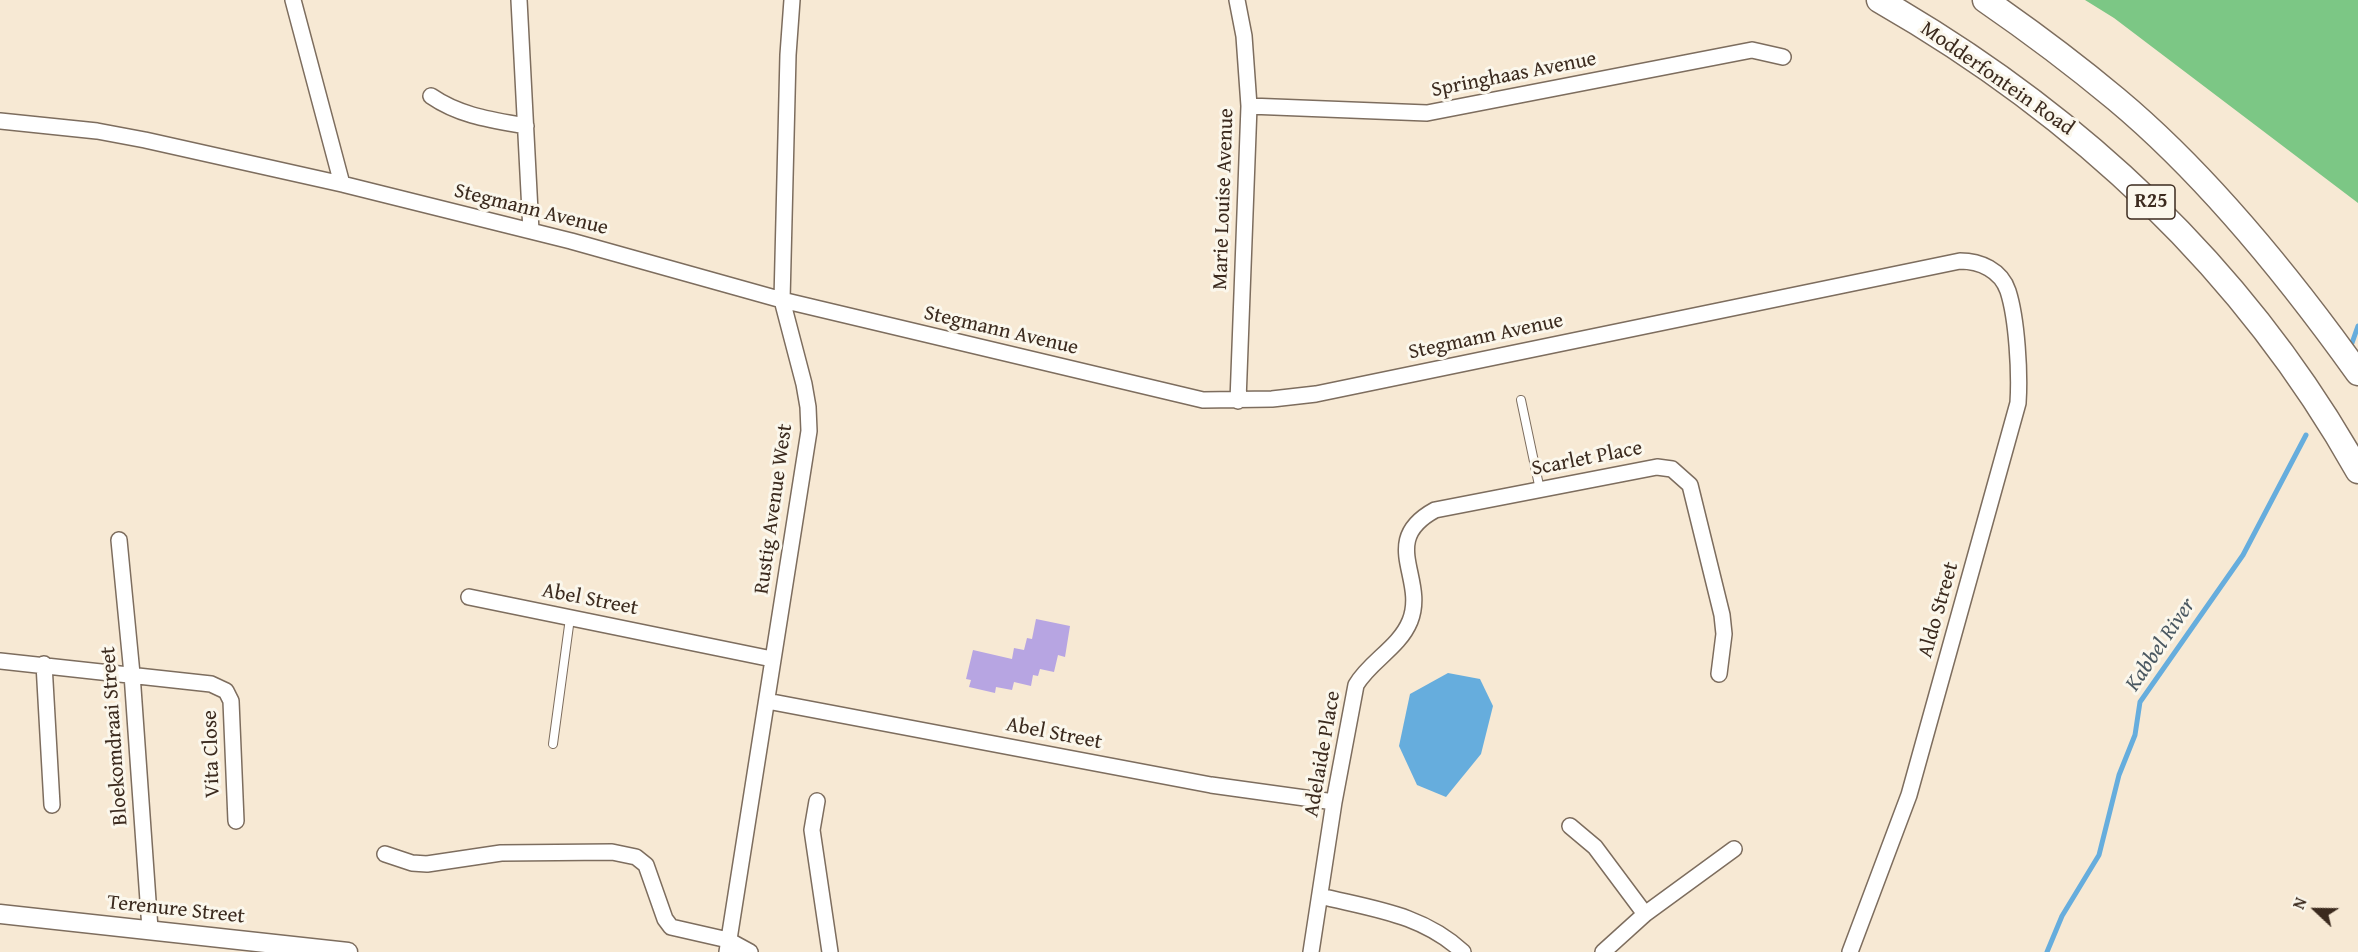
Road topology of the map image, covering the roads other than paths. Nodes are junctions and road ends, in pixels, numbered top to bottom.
1 (293, 0) edge
2 (519, 0) edge
3 (792, 0) edge
4 (1237, 0) edge
5 (1879, 0) edge
6 (1985, 0) edge
7 (1783, 57) dead end
8 (431, 96) dead end
9 (1249, 106) junction
10 (0, 121) edge
11 (526, 126) junction
12 (342, 184) junction
13 (531, 231) junction
14 (1996, 274) joint
15 (782, 300) junction
16 (2358, 373) edge
17 (1521, 400) dead end
18 (1238, 401) junction
19 (2358, 471) edge
20 (1540, 490) junction
21 (119, 540) dead end
22 (469, 597) dead end
23 (570, 618) junction
24 (1401, 636) joint
25 (772, 658) junction
26 (0, 661) edge
27 (44, 664) junction
28 (132, 674) junction
29 (1719, 674) dead end
30 (767, 701) junction
31 (553, 744) dead end
32 (817, 801) dead end
33 (1334, 802) junction
34 (52, 805) dead end
35 (236, 821) dead end
36 (1570, 826) dead end
37 (1734, 849) dead end
38 (385, 854) dead end
39 (1320, 896) junction
40 (0, 914) edge
41 (1645, 914) junction
42 (150, 929) junction
43 (727, 946) edge
44 (348, 952) edge
45 (750, 952) edge
46 (830, 952) edge
47 (1311, 952) edge
48 (1463, 952) edge
49 (1603, 952) edge
50 (1850, 952) edge

1 - 12 street
2 - 11 street
3 - 15 street, Rustig Avenue West
4 - 9 street, Marie Louise Avenue
5 - 19 main road, Modderfontein Road / R25
6 - 16 main road, R25
7 - 9 street, Springhaas Avenue
8 - 11 street
9 - 18 street, Marie Louise Avenue
10 - 12 street, Stegmann Avenue
11 - 13 street
12 - 13 street, Stegmann Avenue
13 - 15 street, Stegmann Avenue
14 - 18 street, Stegmann Avenue
14 - 50 street, Aldo Street
15 - 18 street, Stegmann Avenue
15 - 25 street, Rustig Avenue West
17 - 20 lane
20 - 24 street, Scarlet Place
20 - 29 street, Scarlet Place
21 - 28 street, Bloekomdraai Street
22 - 23 street, Abel Street
23 - 25 street, Abel Street
23 - 31 lane
24 - 33 street, Adelaide Place
25 - 30 street, Rustig Avenue West
26 - 27 street, Vita Close
27 - 28 street, Vita Close
27 - 34 street
28 - 35 street, Vita Close
28 - 42 street, Bloekomdraai Street
30 - 33 street, Abel Street
30 - 43 street, Rustig Avenue West
32 - 46 street
33 - 39 street, Adelaide Place
36 - 41 street
37 - 41 street
38 - 43 street
39 - 47 street, Adelaide Place
39 - 48 street
40 - 42 street, Terenure Street
41 - 49 street
42 - 44 street, Terenure Street
43 - 45 street

